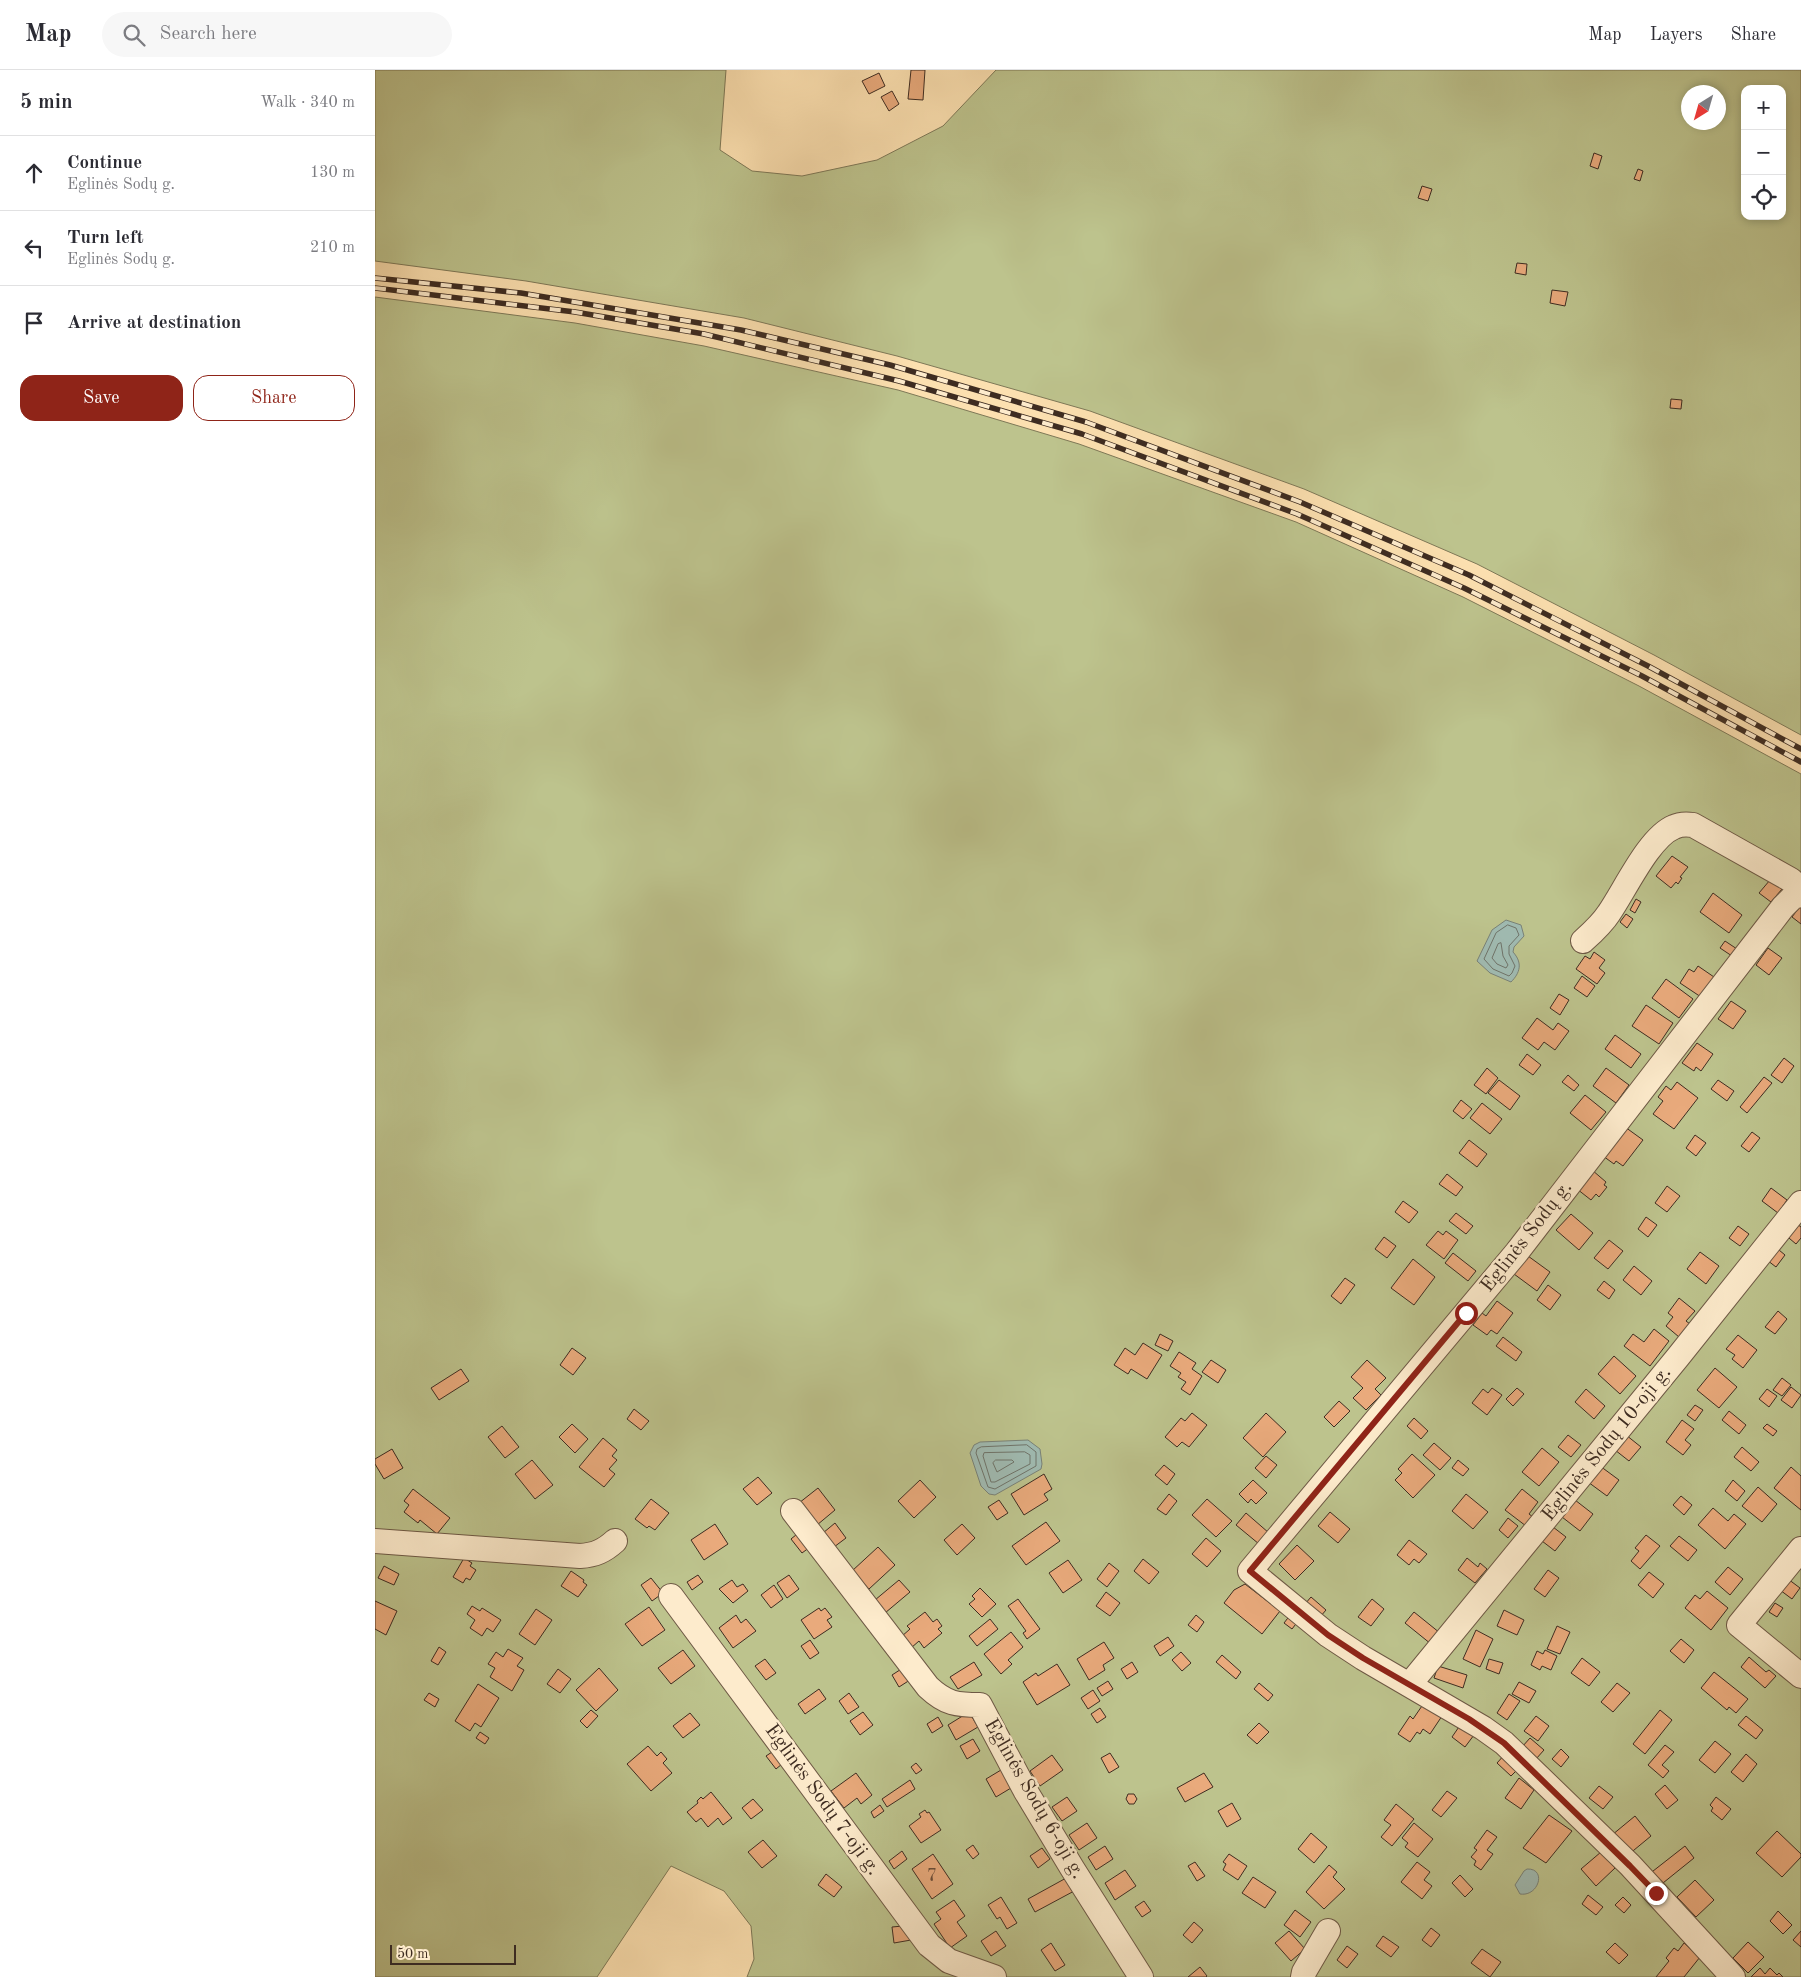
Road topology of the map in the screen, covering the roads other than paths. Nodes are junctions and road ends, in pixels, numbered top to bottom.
1 (1801, 895) edge
2 (1583, 941) dead end
3 (1801, 1203) edge
4 (793, 1511) dead end
5 (375, 1541) edge
6 (615, 1541) dead end
7 (1801, 1549) edge
8 (671, 1596) dead end
9 (1801, 1676) edge
10 (1411, 1684) junction
11 (1327, 1931) dead end
12 (1133, 1974) edge
13 (994, 1977) edge
14 (1303, 1977) edge
15 (1733, 1977) edge

1 - 2 street
1 - 10 street, Eglinės Sodų g.
3 - 10 street, Eglinės Sodų 10-oji g.
4 - 12 street, Eglinės Sodų 6-oji g.
5 - 6 street
7 - 9 street
8 - 13 street, Eglinės Sodų 7-oji g.
10 - 15 street, Eglinės Sodų g.
11 - 14 street

